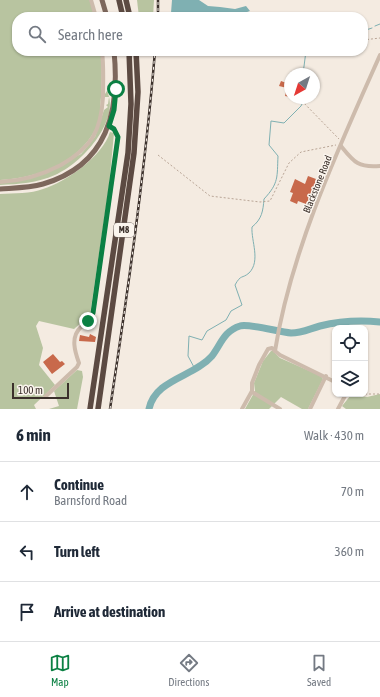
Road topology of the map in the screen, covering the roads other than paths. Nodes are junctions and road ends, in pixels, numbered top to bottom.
1 (92, 0) edge
2 (102, 0) edge
3 (118, 0) edge
4 (126, 0) edge
5 (95, 12) edge
6 (106, 12) edge
7 (122, 12) edge
8 (129, 12) edge
9 (380, 55) edge
10 (102, 56) edge
11 (114, 56) edge
12 (129, 56) edge
13 (136, 56) edge
14 (109, 126) junction
15 (342, 144) junction
16 (380, 166) edge
17 (0, 182) edge
18 (0, 189) edge
19 (276, 351) junction
20 (326, 376) junction
21 (332, 380) edge
22 (252, 392) junction
23 (45, 397) dead end
24 (344, 397) edge
25 (90, 409) edge
26 (98, 409) edge
27 (242, 409) edge
28 (280, 409) edge
29 (310, 409) edge
30 (338, 409) edge

1 - 5 street
2 - 6 main road
3 - 7 highway
4 - 8 highway
9 - 15 street, Blackstone Road
10 - 17 street
11 - 14 main road
12 - 25 highway, M8
13 - 26 highway, M8
14 - 18 main road
14 - 23 street
15 - 16 street
15 - 19 street, Blackstone Road
19 - 20 street
19 - 22 street
20 - 21 street
20 - 29 street
22 - 27 street
22 - 28 street
24 - 30 street

